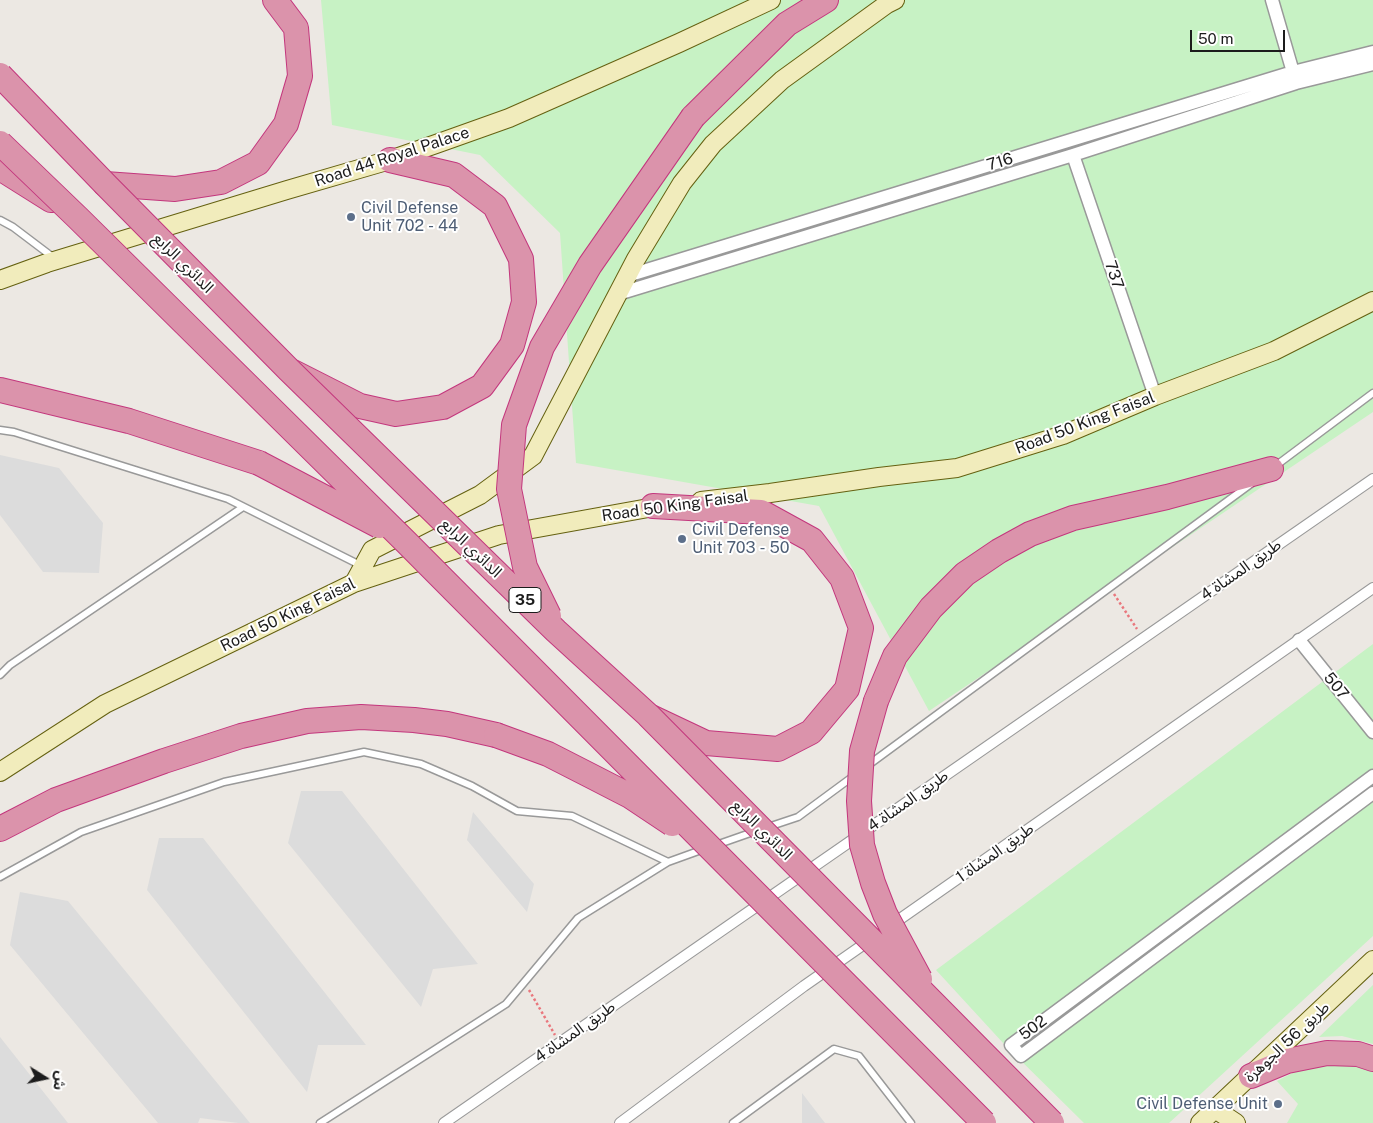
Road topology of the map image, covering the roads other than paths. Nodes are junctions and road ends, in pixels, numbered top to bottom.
1 (276, 0) edge
2 (771, 0) edge
3 (826, 0) edge
4 (895, 0) edge
5 (1272, 0) edge
6 (1373, 52) edge
7 (1373, 64) edge
8 (0, 75) edge
9 (1294, 77) junction
10 (0, 143) edge
11 (1073, 155) junction
12 (390, 160) junction
13 (0, 168) edge
14 (105, 184) junction
15 (78, 218) junction
16 (0, 220) edge
17 (57, 260) junction
18 (627, 276) junction
19 (0, 280) edge
20 (618, 294) junction
21 (1373, 301) edge
22 (290, 370) junction
23 (0, 390) edge
24 (1373, 393) edge
25 (1155, 396) junction
26 (0, 430) edge
27 (1271, 469) junction
28 (1373, 479) edge
29 (653, 506) junction
30 (243, 507) junction
31 (400, 536) junction
32 (363, 566) junction
33 (354, 583) junction
34 (1373, 588) edge
35 (556, 631) junction
36 (1299, 640) junction
37 (0, 674) edge
38 (648, 715) junction
39 (1373, 732) edge
40 (0, 772) edge
41 (1373, 776) edge
42 (1373, 793) edge
43 (0, 829) edge
44 (714, 852) junction
45 (668, 862) junction
46 (0, 877) edge
47 (1373, 960) edge
48 (933, 1003) junction
49 (1373, 1059) edge
50 (1251, 1076) junction
51 (1215, 1109) junction
52 (320, 1123) edge
53 (444, 1123) edge
54 (620, 1123) edge
55 (732, 1123) edge
56 (910, 1123) edge
57 (984, 1123) edge
58 (1052, 1123) edge
59 (1200, 1123) edge
60 (1236, 1123) edge

1 - 14 highway
2 - 12 main road, Road 44 Royal Palace
3 - 35 highway, bridge
4 - 18 main road
5 - 9 street
6 - 9 street, 716
7 - 9 street
8 - 14 highway, الدائري الرابع / 35, bridge
9 - 11 street
9 - 18 street, 716
10 - 15 highway, 35, bridge
11 - 20 street
11 - 25 street, 737
12 - 17 main road, Road 44 Royal Palace
12 - 22 highway
13 - 15 highway, bridge
14 - 22 highway, الدائري الرابع / 35, bridge
15 - 31 highway, 35, bridge
16 - 17 lane
17 - 19 main road, Road 44 Royal Palace
18 - 20 main road
20 - 32 main road
21 - 25 main road, Road 50 King Faisal
22 - 35 highway, الدائري الرابع / 35, bridge
23 - 31 highway, bridge
24 - 27 lane
25 - 29 main road, Road 50 King Faisal
26 - 30 lane
27 - 45 lane
27 - 48 highway, bridge
28 - 53 street, طريق المشاة 4
29 - 33 main road, Road 50 King Faisal
29 - 38 highway
30 - 32 lane
30 - 37 lane
31 - 44 highway, 35, bridge
32 - 33 main road
33 - 40 main road, Road 50 King Faisal
34 - 36 street, طريق المشاة 1
35 - 38 highway, الدائري الرابع / 35, bridge
36 - 39 street, 507
36 - 54 street, طريق المشاة 1
38 - 48 highway, الدائري الرابع / 35, bridge
41 - 42 street, 502
43 - 44 highway, bridge
44 - 57 highway, 35, bridge
45 - 46 lane
45 - 52 lane
47 - 50 main road, طريق 56 الجوهرة
48 - 58 highway, الدائري الرابع / 35, bridge
49 - 50 highway
50 - 51 main road, طريق 56 الجوهرة
51 - 59 main road, طريق 56 الجوهرة
51 - 60 main road
55 - 56 lane

